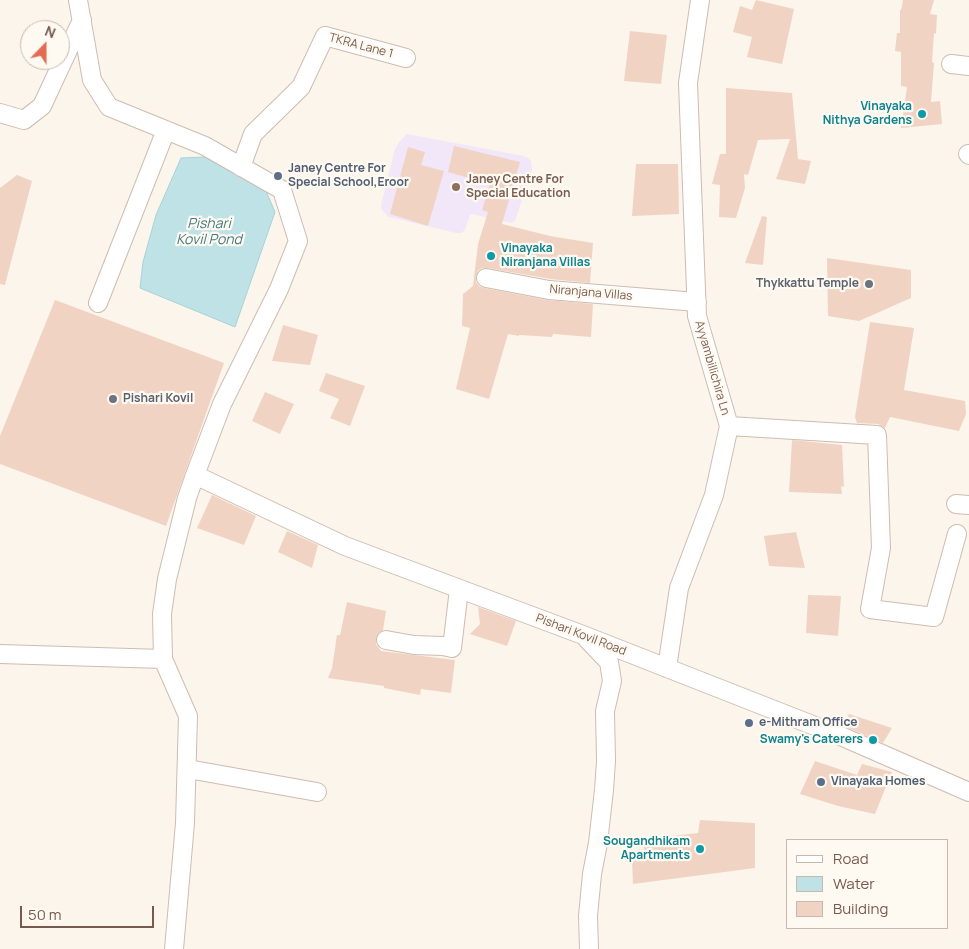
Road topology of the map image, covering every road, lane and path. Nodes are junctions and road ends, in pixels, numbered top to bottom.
1 (78, 0) edge
2 (700, 0) edge
3 (82, 20) junction
4 (406, 58) dead end
5 (951, 64) dead end
6 (969, 66) edge
7 (0, 113) edge
8 (166, 130) junction
9 (241, 167) junction
10 (486, 278) dead end
11 (697, 302) junction
12 (98, 303) dead end
13 (729, 426) junction
14 (195, 475) junction
15 (957, 534) dead end
16 (459, 589) junction
17 (583, 635) junction
18 (386, 640) dead end
19 (0, 654) edge
20 (163, 659) junction
21 (668, 668) junction
22 (188, 769) junction
23 (317, 792) dead end
24 (969, 792) edge
25 (174, 949) edge
26 (589, 949) edge

1 - 3 street
2 - 11 street, Ayyambillichira Ln
3 - 7 street
3 - 8 street
4 - 9 street, TKRA Lane 1
5 - 6 street
8 - 9 street
8 - 12 street
9 - 14 street
10 - 11 street, Niranjana Villas
11 - 13 street, Ayyambillichira Ln
13 - 15 street
13 - 21 street, Ayyambillichira Ln
14 - 16 street, Pishari Kovil Road
14 - 20 street
16 - 17 street, Pishari Kovil Road
16 - 18 street
17 - 21 street, Pishari Kovil Road
17 - 26 street
19 - 20 street
20 - 22 street
21 - 24 street, Pishari Kovil Road
22 - 23 street
22 - 25 street

